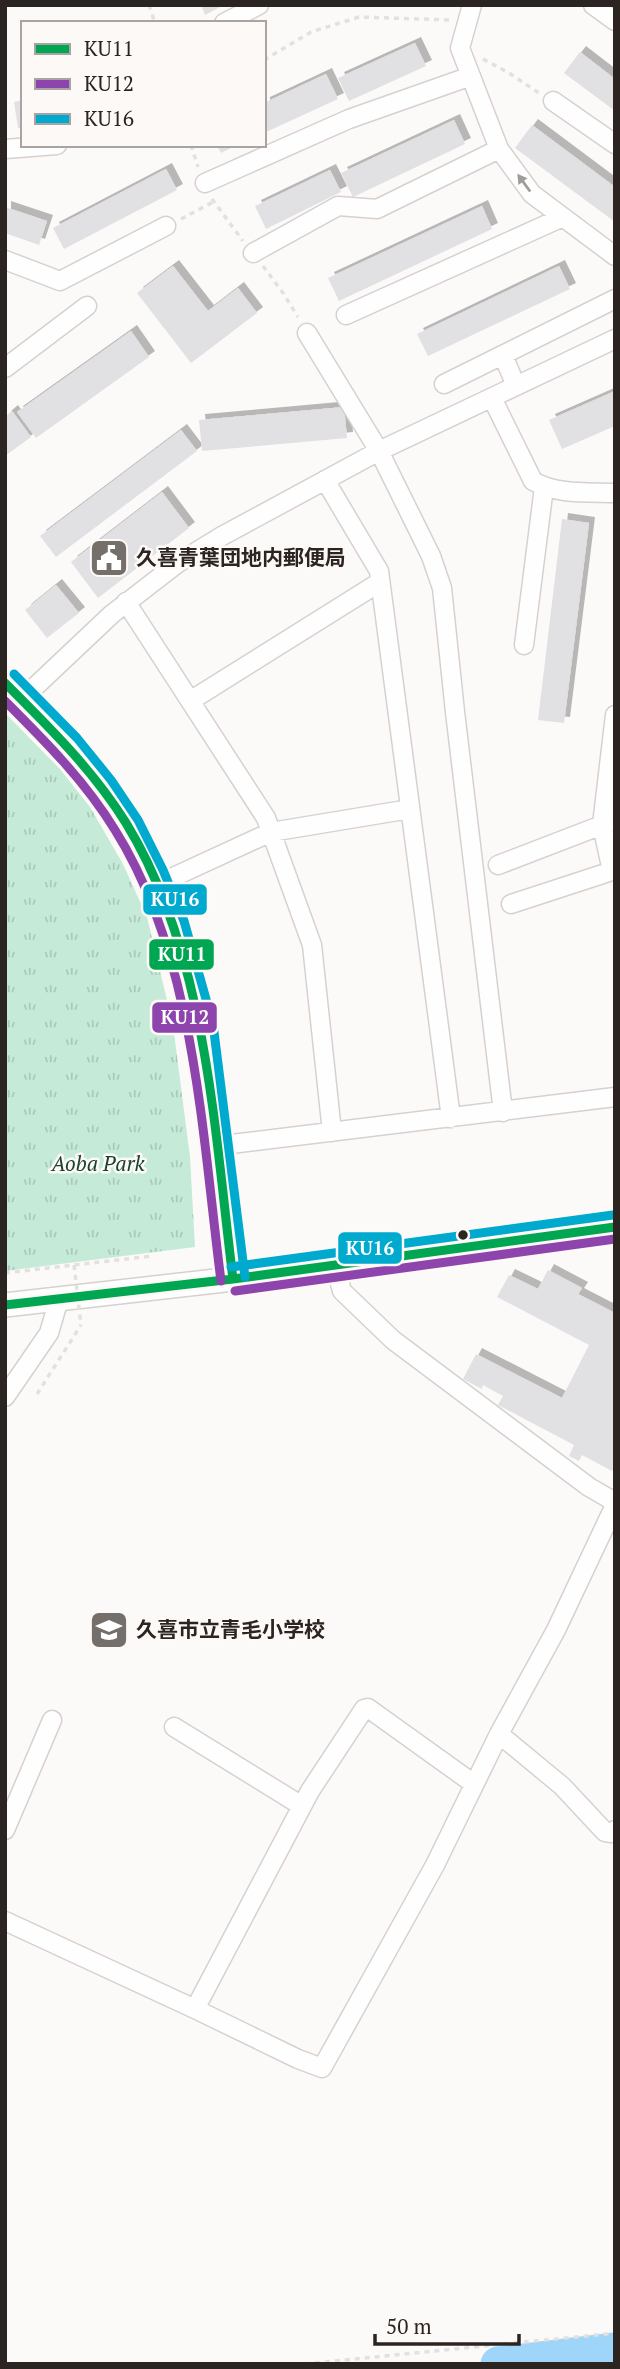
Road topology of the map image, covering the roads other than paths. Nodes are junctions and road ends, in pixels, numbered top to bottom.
1 (259, 5) edge
2 (593, 5) edge
3 (469, 13) edge
4 (227, 21) edge
5 (615, 21) edge
6 (471, 76) junction
7 (553, 101) road end
8 (615, 144) edge
9 (31, 147) edge
10 (5, 149) edge
11 (499, 149) junction
12 (205, 183) dead end
13 (563, 217) junction
14 (166, 226) road end
15 (253, 253) dead end
16 (615, 256) edge
17 (5, 260) edge
18 (615, 299) edge
19 (87, 306) dead end
20 (346, 315) dead end
21 (307, 333) dead end
22 (615, 339) edge
23 (503, 355) junction
24 (5, 368) edge
25 (444, 384) dead end
26 (516, 386) junction
27 (492, 398) junction
28 (379, 451) junction
29 (325, 480) junction
30 (544, 487) junction
31 (615, 493) edge
32 (380, 582) junction
33 (126, 602) junction
34 (524, 645) dead end
35 (5, 683) edge
36 (22, 699) junction
37 (190, 701) junction
38 (615, 715) edge
39 (410, 809) junction
40 (608, 823) edge
41 (271, 832) junction
42 (498, 865) dead end
43 (156, 885) junction
44 (511, 904) dead end
45 (615, 1097) edge
46 (503, 1112) junction
47 (451, 1118) junction
48 (332, 1132) junction
49 (215, 1146) junction
50 (615, 1227) edge
51 (335, 1265) junction
52 (233, 1279) junction
53 (59, 1299) junction
54 (5, 1305) edge
55 (5, 1397) edge
56 (615, 1504) edge
57 (52, 1720) dead end
58 (174, 1727) dead end
59 (499, 1734) junction
60 (474, 1784) junction
61 (302, 1806) junction
62 (5, 1829) edge
63 (615, 1830) edge
64 (5, 1922) edge
65 (195, 2009) junction

1 - 4 street
2 - 5 street
3 - 6 street
6 - 11 street
6 - 12 street
7 - 8 street
9 - 10 street
13 -> 11 street
11 - 15 street
13 - 16 street
13 - 20 street
14 - 17 street
18 - 23 street
19 - 24 street
21 - 28 street
22 - 26 street
23 - 25 street
23 - 26 street
26 - 27 street
27 - 28 street
27 - 30 street
28 - 29 street
28 - 46 street
29 - 32 street
29 - 33 street
30 - 31 street
30 - 34 street
32 - 37 street
32 - 39 street
33 - 36 street
33 - 37 street
35 - 36 street
36 - 43 street
37 - 41 street
38 - 40 street
39 - 41 street
39 - 47 street
40 - 42 street
40 - 44 street
41 - 43 street
41 - 48 street
43 - 49 street
45 - 46 street
46 - 47 street
47 - 48 street
48 - 49 street
49 - 52 street
50 - 51 main road
51 - 52 main road
51 - 56 street
52 - 53 main road
53 - 54 main road
53 - 55 street
56 - 59 street
57 - 62 street
58 - 61 street
59 - 60 street
59 - 63 street
60 - 61 street
60 - 65 street
61 - 65 street
64 - 65 street

